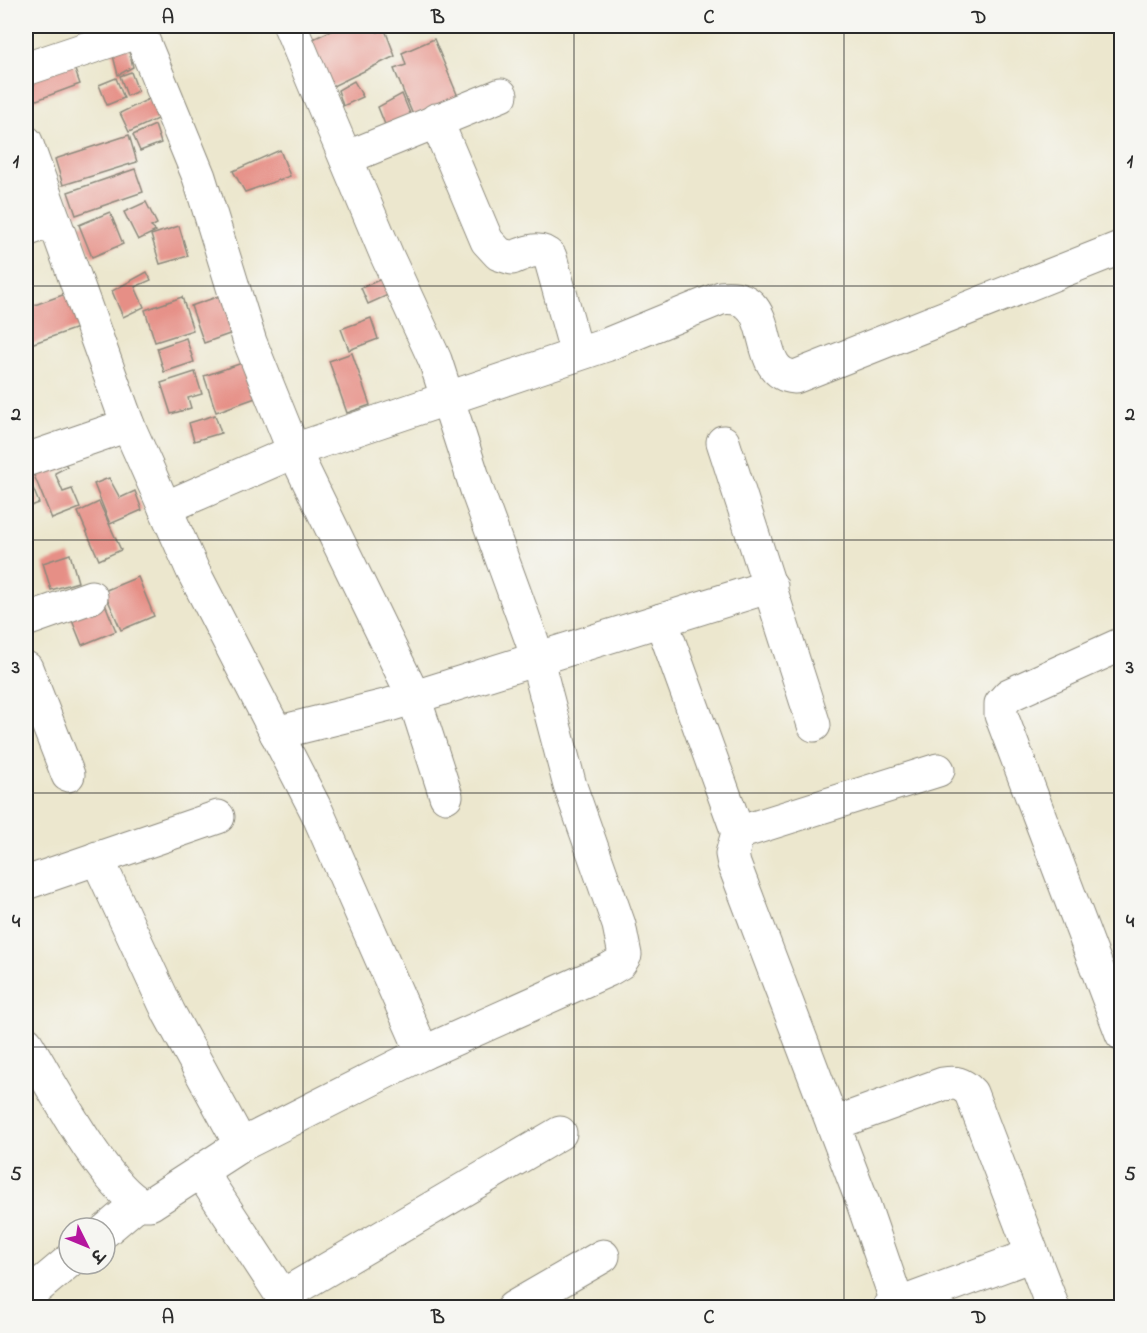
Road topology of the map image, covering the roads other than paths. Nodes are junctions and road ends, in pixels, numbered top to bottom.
1 (290, 26) edge
2 (26, 69) edge
3 (501, 95) dead end
4 (436, 120) junction
5 (26, 142) edge
6 (346, 158) junction
7 (40, 225) edge
8 (1122, 247) edge
9 (577, 354) junction
10 (447, 396) junction
11 (128, 425) junction
12 (723, 442) dead end
13 (294, 451) junction
14 (26, 460) edge
15 (165, 508) junction
16 (771, 586) junction
17 (91, 597) dead end
18 (26, 620) edge
19 (661, 620) junction
20 (1122, 644) edge
21 (537, 661) junction
22 (26, 668) edge
23 (414, 697) junction
24 (814, 725) dead end
25 (276, 733) junction
26 (939, 770) dead end
27 (68, 775) dead end
28 (446, 796) dead end
29 (218, 817) dead end
30 (738, 833) junction
31 (97, 858) junction
32 (26, 883) edge
33 (1122, 1034) edge
34 (26, 1043) edge
35 (423, 1053) junction
36 (833, 1125) junction
37 (560, 1132) dead end
38 (241, 1145) junction
39 (201, 1172) junction
40 (138, 1203) junction
41 (117, 1221) edge
42 (1032, 1255) junction
43 (603, 1256) dead end
44 (57, 1271) edge
45 (26, 1297) edge
46 (286, 1302) edge
47 (895, 1306) edge
48 (513, 1308) edge
49 (1053, 1308) edge

1 - 6 street
2 - 13 street
3 - 4 street
4 - 6 street
4 - 9 street
5 - 7 street
6 - 10 street
7 - 11 street
8 - 9 street
9 - 10 street
10 - 13 street
10 - 21 street
11 - 14 street
11 - 15 street
12 - 16 street
13 - 15 street
13 - 23 street
15 - 25 street
16 - 19 street
16 - 24 street
17 - 18 street
19 - 21 street
19 - 30 street
20 - 33 street
21 - 23 street
21 - 35 street
22 - 27 street
23 - 25 street
23 - 28 street
25 - 35 street
26 - 30 street
29 - 31 street
30 - 36 street
31 - 32 street
31 - 38 street
34 - 40 street
35 - 38 street
36 - 42 street
36 - 47 street
37 - 46 street
38 - 39 street
39 - 40 street
39 - 46 street
40 - 41 street
42 - 47 street
42 - 49 street
43 - 48 street
44 - 45 street

